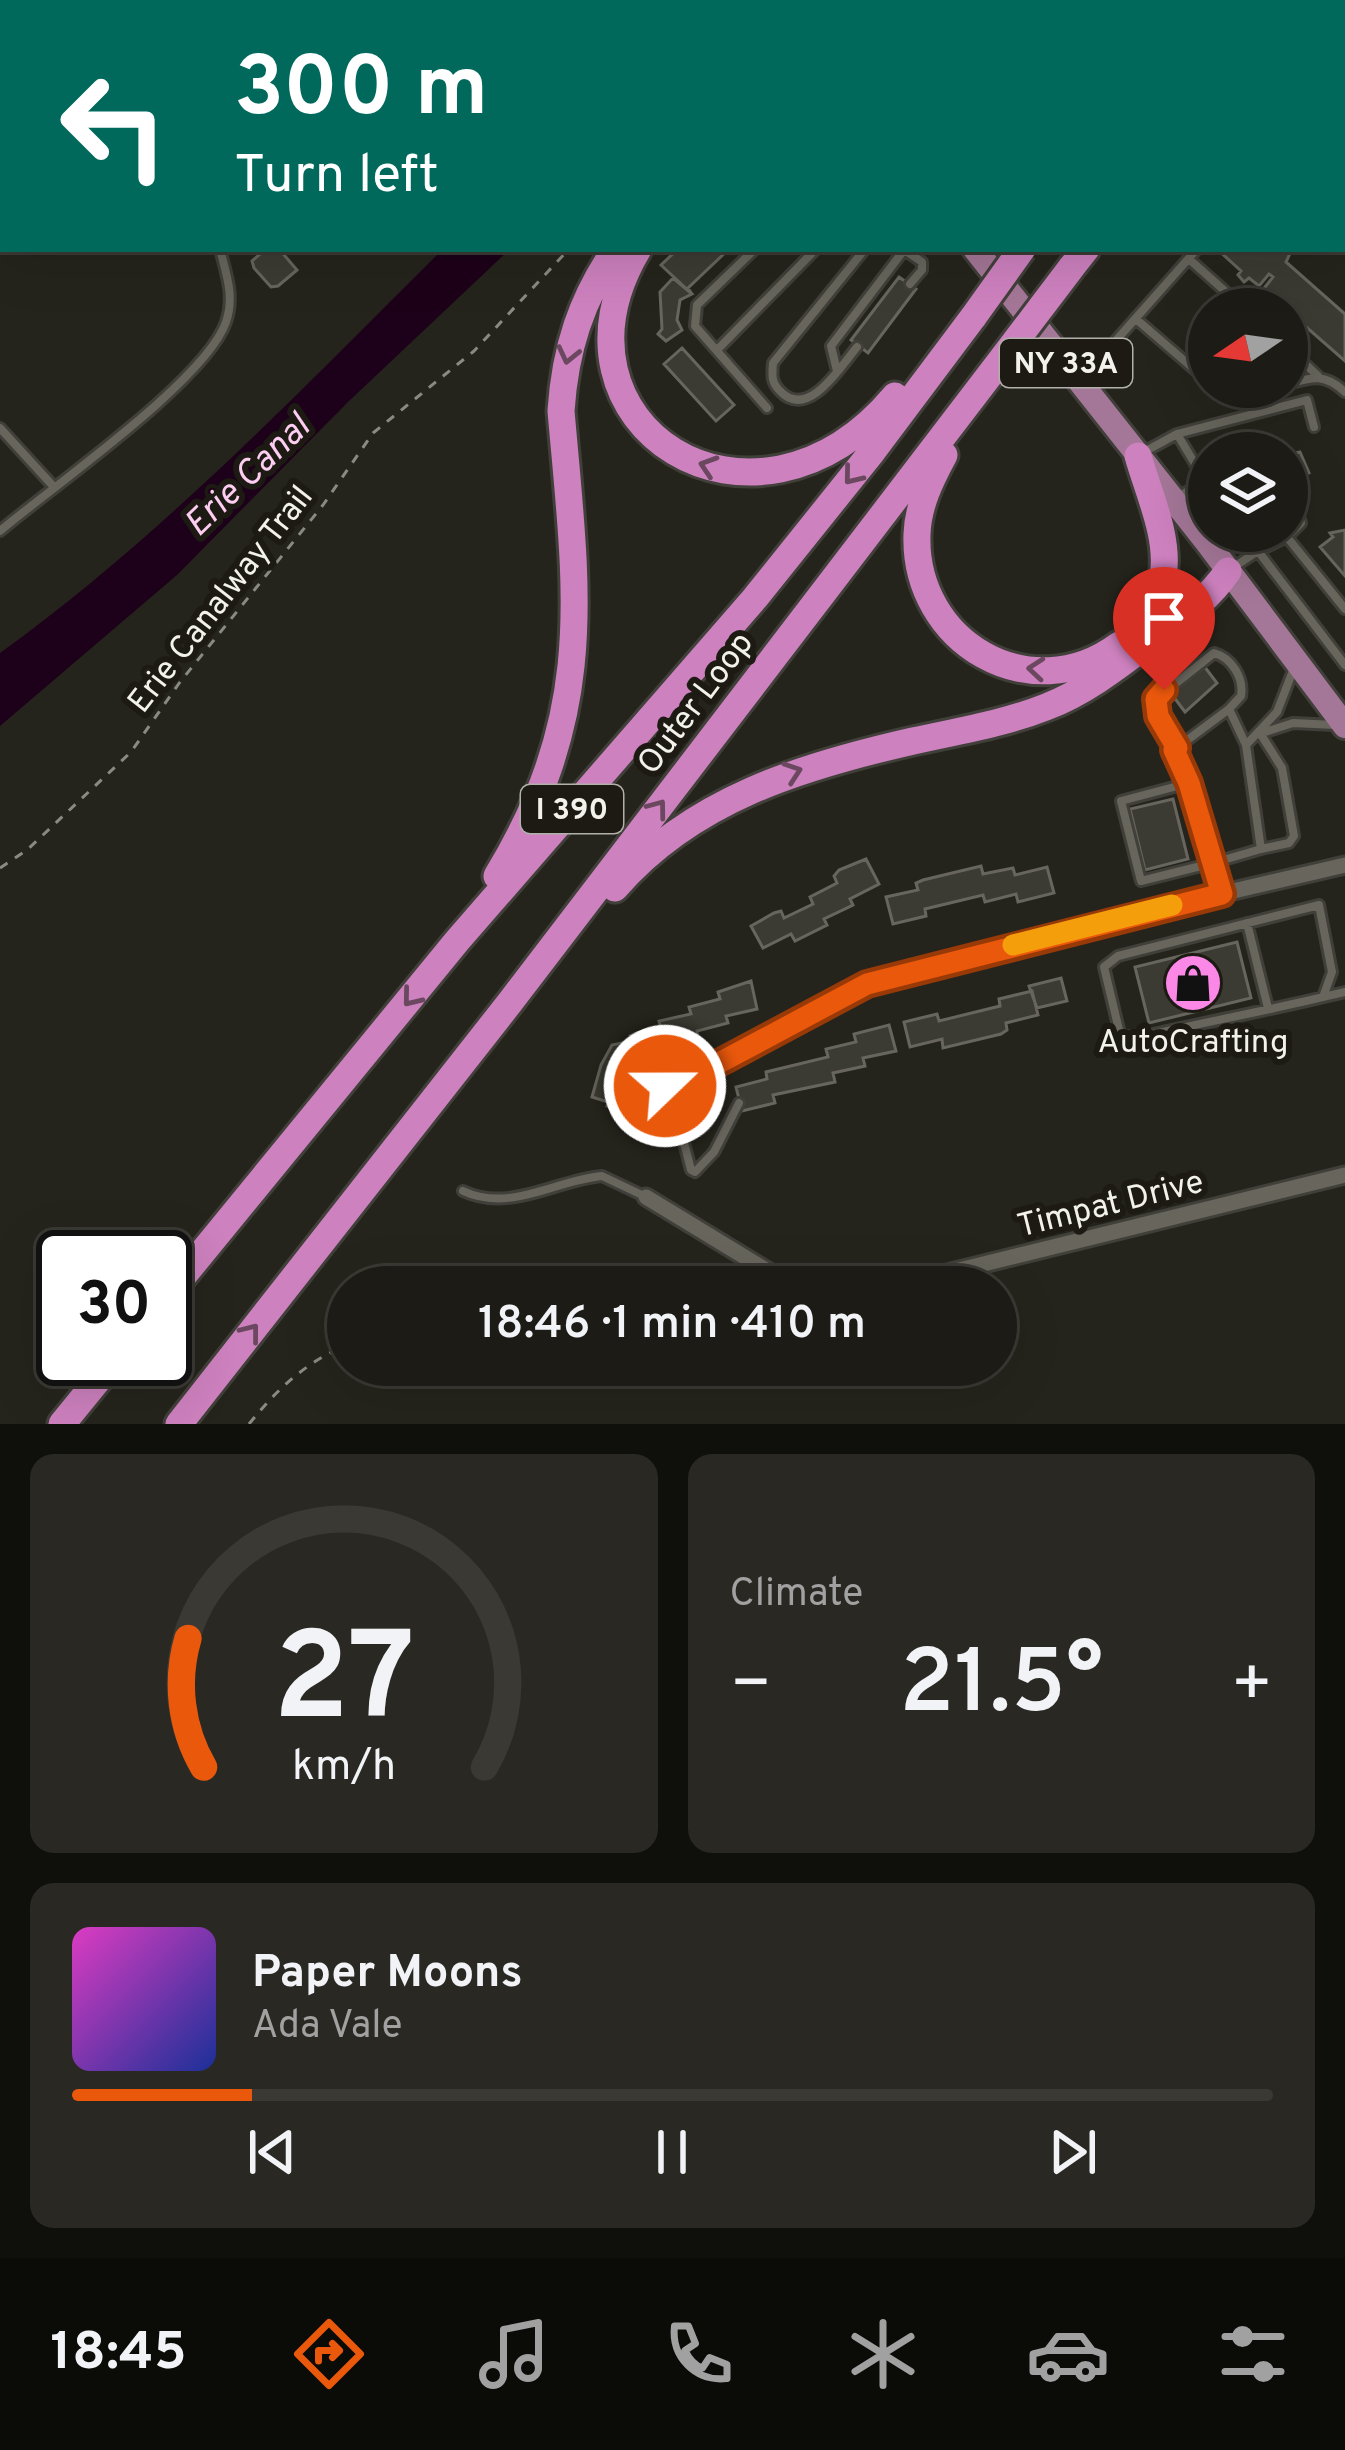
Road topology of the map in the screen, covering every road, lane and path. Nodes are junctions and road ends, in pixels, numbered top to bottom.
1 (221, 252) edge
2 (566, 252) edge
3 (614, 252) edge
4 (636, 252) edge
5 (752, 252) edge
6 (813, 252) edge
7 (863, 252) edge
8 (901, 252) edge
9 (907, 252) edge
10 (978, 252) edge
11 (1020, 252) edge
12 (1195, 252) edge
13 (1078, 259) edge
14 (1189, 259) junction
15 (910, 284) dead end
16 (1222, 288) edge
17 (974, 316) junction
18 (1136, 319) junction
19 (857, 347) dead end
20 (718, 349) junction
21 (1188, 363) edge
22 (1308, 367) edge
23 (837, 371) junction
24 (1318, 376) junction
25 (1308, 379) edge
26 (1080, 381) junction
27 (1345, 392) edge
28 (767, 408) dead end
29 (957, 417) junction
30 (1315, 427) dead end
31 (0, 428) edge
32 (1177, 434) junction
33 (1188, 452) edge
34 (1138, 456) junction
35 (52, 486) junction
36 (1188, 493) edge
37 (1173, 500) junction
38 (0, 531) edge
39 (1256, 552) edge
40 (1259, 552) edge
41 (1300, 552) edge
42 (1228, 571) junction
43 (1345, 609) edge
44 (1140, 628) junction
45 (1297, 663) junction
46 (1345, 665) edge
47 (1229, 709) junction
48 (1345, 726) edge
49 (1260, 733) junction
50 (1246, 745) junction
51 (1177, 748) junction
52 (1189, 783) junction
53 (1261, 849) junction
54 (1213, 862) junction
55 (1345, 865) edge
56 (0, 868) edge
57 (1222, 894) junction
58 (1247, 923) junction
59 (458, 941) junction
60 (1345, 992) edge
61 (1323, 997) junction
62 (511, 1001) junction
63 (1268, 1008) junction
64 (697, 1083) junction
65 (739, 1103) dead end
66 (681, 1131) junction
67 (1345, 1175) edge
68 (464, 1191) dead end
69 (646, 1197) joint
70 (192, 1265) edge
71 (759, 1266) edge
72 (975, 1266) edge
73 (327, 1353) edge
74 (93, 1386) edge
75 (62, 1424) edge
76 (179, 1424) edge
77 (249, 1424) edge

1 - 35 lane
2 - 56 path, Erie Canalway Trail
3 -> 59 highway
17 -> 4 highway
5 - 20 lane
6 - 20 lane
7 - 23 lane
8 - 23 lane
9 - 15 lane
10 - 26 main road, NY 33A
11 - 17 highway, Outer Loop / I 390, bridge
12 - 14 lane
13 - 29 highway, Outer Loop / I 390, bridge
14 - 16 lane
14 - 18 lane
17 -> 59 highway, Outer Loop / I 390
18 - 21 lane
18 - 26 lane
19 - 23 lane
20 - 28 lane
22 - 24 lane
24 - 25 lane
24 - 27 lane
26 - 34 main road, NY 33A
44 -> 29 highway
62 -> 29 highway, Outer Loop / I 390
30 - 32 lane
31 - 35 lane
32 - 33 lane
32 - 34 lane
34 - 37 main road, NY 33A
34 - 44 highway
35 - 38 lane
36 - 37 lane
37 - 42 main road, NY 33A
39 - 42 lane
40 - 46 lane
41 - 43 lane
42 - 44 highway
42 - 45 main road, NY 33A
62 -> 42 highway
45 - 48 main road, NY 33A
45 - 49 lane
47 - 50 lane
47 - 51 lane
47 - 51 lane
48 - 49 lane
49 - 50 lane
49 - 53 lane
50 - 53 lane
51 - 52 lane
52 - 54 lane
52 - 54 lane
53 - 54 lane
54 - 57 lane
55 - 57 street
57 - 64 street
58 - 61 lane
58 - 63 lane
58 - 63 lane
59 -> 70 highway, Outer Loop / I 390
60 - 61 lane
61 - 63 lane
76 -> 62 highway, Outer Loop / I 390
64 - 66 street
64 - 66 street
65 - 66 lane
67 - 72 street, Timpat Drive
68 - 69 lane
69 - 71 street
73 - 77 path
74 - 75 highway

